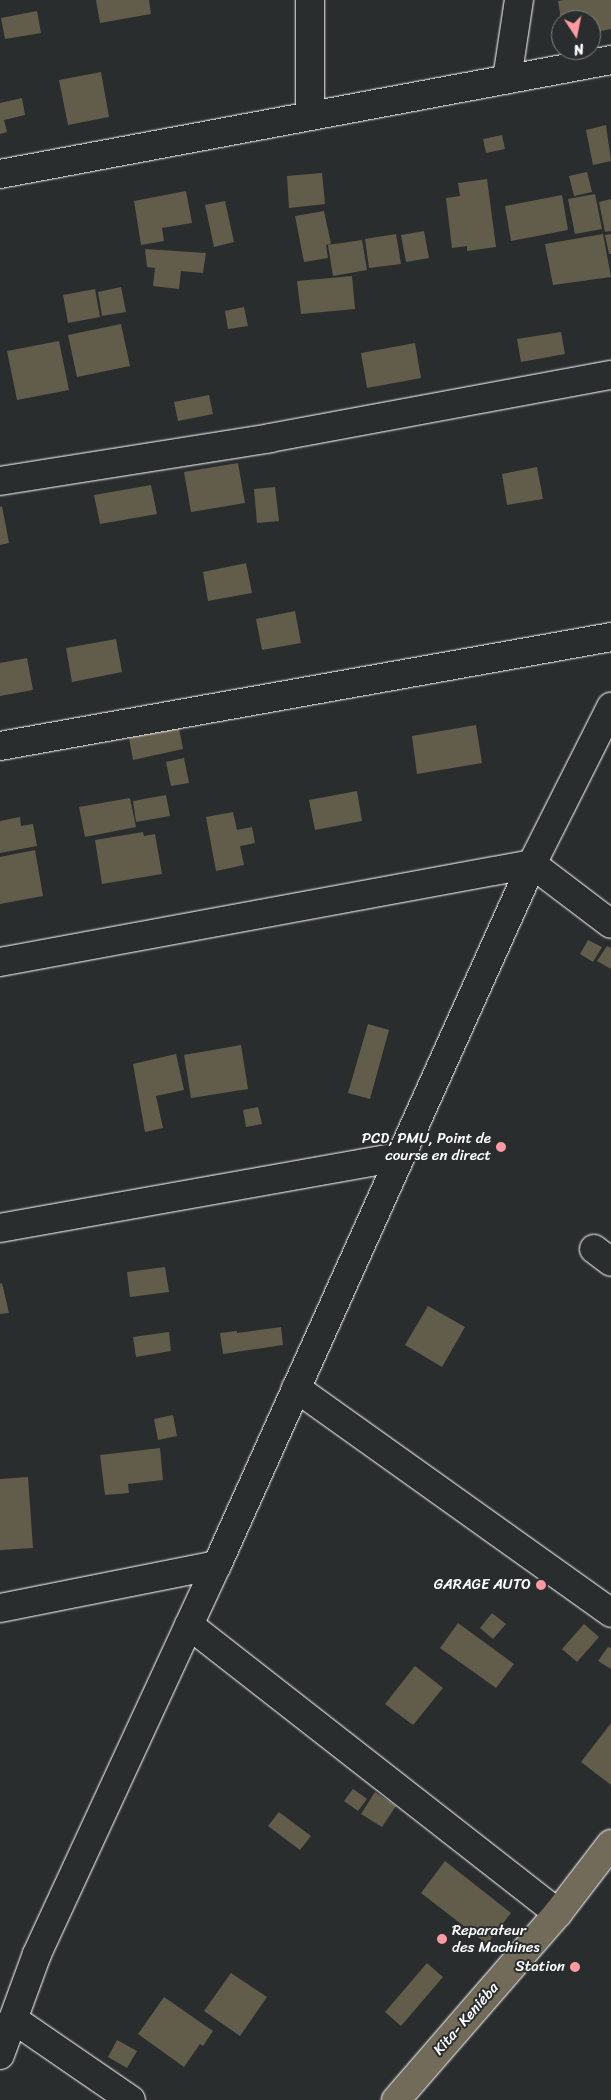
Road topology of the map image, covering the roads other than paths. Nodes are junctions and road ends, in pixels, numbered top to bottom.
1 (310, 0) edge
2 (519, 0) edge
3 (611, 60) edge
4 (507, 79) junction
5 (310, 116) junction
6 (0, 174) edge
7 (611, 374) edge
8 (0, 481) edge
9 (611, 638) edge
10 (611, 707) edge
11 (0, 746) edge
12 (532, 864) junction
13 (611, 924) edge
14 (0, 962) edge
15 (400, 1157) junction
16 (0, 1228) edge
17 (296, 1388) junction
18 (217, 1565) junction
19 (0, 1608) edge
20 (611, 1613) edge
21 (189, 1626) junction
22 (611, 1844) edge
23 (558, 1913) junction
24 (13, 2019) junction
25 (0, 2055) edge
26 (131, 2100) edge
27 (396, 2100) edge

1 - 5 street
2 - 4 street
3 - 4 street
4 - 5 street
5 - 6 street
7 - 8 street
9 - 11 street
10 - 12 street
12 - 13 street
12 - 14 street
12 - 15 street
15 - 16 street
15 - 17 street
17 - 18 street
17 - 20 street
18 - 19 street
18 - 21 street
21 - 23 street
21 - 24 street
22 - 23 main road, Kita- Keniéba
23 - 27 main road, Kita- Keniéba
24 - 25 street
24 - 26 street

